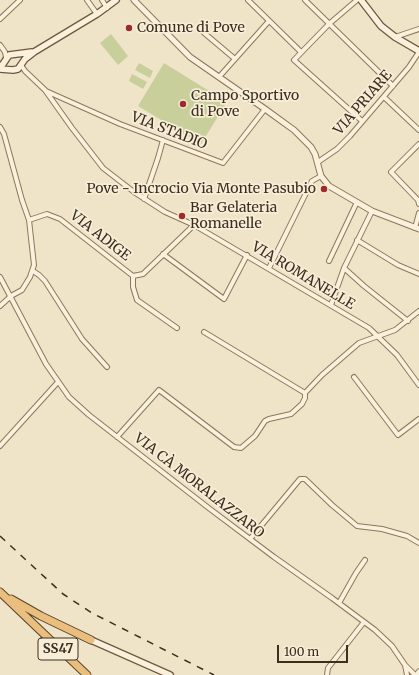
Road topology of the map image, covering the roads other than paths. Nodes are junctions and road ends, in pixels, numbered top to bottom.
1 (20, 0) edge
2 (87, 0) edge
3 (102, 0) edge
4 (116, 0) edge
5 (134, 0) edge
6 (139, 0) edge
7 (248, 0) edge
8 (305, 0) edge
9 (357, 0) edge
10 (361, 0) edge
11 (107, 8) junction
12 (143, 9) junction
13 (97, 14) junction
14 (0, 19) edge
15 (269, 21) junction
16 (329, 24) junction
17 (419, 29) edge
18 (203, 32) dead end
19 (395, 37) junction
20 (1, 46) edge
21 (34, 52) junction
22 (301, 52) junction
23 (419, 52) edge
24 (14, 54) junction
25 (235, 59) junction
26 (5, 60) junction
27 (21, 64) junction
28 (0, 68) edge
29 (13, 69) junction
30 (25, 71) junction
31 (219, 77) junction
32 (392, 86) junction
33 (45, 90) junction
34 (384, 97) junction
35 (265, 109) junction
36 (362, 121) junction
37 (0, 127) edge
38 (419, 130) edge
39 (162, 140) junction
40 (419, 144) edge
41 (318, 162) junction
42 (321, 176) junction
43 (144, 199) junction
44 (357, 202) junction
45 (419, 204) edge
46 (372, 211) junction
47 (419, 213) edge
48 (29, 220) junction
49 (194, 225) junction
50 (417, 229) edge
51 (357, 240) junction
52 (163, 254) junction
53 (247, 255) junction
54 (329, 261) dead end
55 (269, 268) junction
56 (344, 268) junction
57 (33, 271) junction
58 (419, 274) edge
59 (133, 276) junction
60 (0, 277) edge
61 (11, 296) junction
62 (331, 305) junction
63 (0, 306) edge
64 (419, 310) edge
65 (408, 321) junction
66 (177, 328) dead end
67 (204, 332) dead end
68 (377, 336) junction
69 (107, 367) dead end
70 (354, 377) dead end
71 (58, 382) junction
72 (419, 385) edge
73 (305, 393) junction
74 (419, 419) edge
75 (117, 437) junction
76 (0, 446) edge
77 (250, 539) junction
78 (419, 543) edge
79 (365, 560) dead end
80 (0, 592) edge
81 (339, 603) junction
82 (31, 621) junction
83 (364, 622) junction
84 (91, 640) joint
85 (405, 664) junction
86 (419, 672) edge
87 (87, 675) edge
88 (94, 675) edge
89 (170, 675) edge
90 (327, 675) edge
91 (407, 675) edge
92 (416, 675) edge

1 - 14 street
2 - 13 street
3 - 11 street
4 - 11 main road
5 - 12 street
6 - 12 street
7 - 15 street
8 - 16 street
9 - 16 street
10 - 19 main road
11 - 13 main road
12 - 31 street
13 - 21 main road
15 - 22 street
15 - 25 street
16 - 22 street
16 - 32 street
17 - 19 street
18 - 25 street
19 - 23 main road
20 - 24 street
20 - 26 street
21 - 24 main road
21 - 27 main road
22 - 36 street
23 - 32 street, VIA PRIARE
24 - 26 main road
24 - 27 main road
25 - 31 street
26 - 28 main road
26 - 29 main road
27 - 29 main road
27 - 30 street, VIA ROMANELLE
28 - 29 main road
29 - 30 street
30 - 33 street, VIA ROMANELLE
31 - 35 street
32 - 34 street, VIA PRIARE
33 - 39 street, VIA STADIO
33 - 43 street, VIA ROMANELLE
34 - 36 street, VIA PRIARE
34 - 38 street
35 - 39 street, VIA STADIO
35 - 41 street
36 - 41 street, VIA PRIARE
37 - 48 street
39 - 43 street
40 - 45 street
41 - 42 street
42 - 44 street
42 - 55 street
43 - 49 street, VIA ROMANELLE
44 - 46 street
44 - 54 street
46 - 50 street
46 - 51 street
47 - 50 street
48 - 57 street
48 - 59 street, VIA ADIGE
49 - 52 street
49 - 53 street, VIA ROMANELLE
51 - 56 street
51 - 58 street
52 - 53 street
52 - 59 street, VIA ADIGE
53 - 55 street, VIA ROMANELLE
55 - 62 street, VIA ROMANELLE
56 - 62 street
56 - 65 street
57 - 61 street
57 - 69 street
59 - 66 street, VIA ADIGE
60 - 61 street, VIA CÀ MORALAZZARO
61 - 63 street
61 - 71 street, VIA CÀ MORALAZZARO
62 - 68 street, VIA ROMANELLE
64 - 65 street
65 - 68 street
67 - 73 street
68 - 72 street, VIA ROMANELLE
68 - 73 street
70 - 74 street
71 - 75 street, VIA CÀ MORALAZZARO
71 - 76 street
73 - 75 street
75 - 77 street, VIA CÀ MORALAZZARO
77 - 78 street
77 - 81 street, VIA CÀ MORALAZZARO
79 - 81 street
80 - 82 highway, SS47
80 - 84 highway
81 - 83 street, VIA CÀ MORALAZZARO
82 - 87 highway, SS47
82 - 88 highway, SS47
83 - 85 street, VIA CÀ MORALAZZARO
83 - 90 street
84 - 89 main road
85 - 91 street, VIA CÀ MORALAZZARO
85 - 92 street, VIA CÀ MORALAZZARO
86 - 92 street

